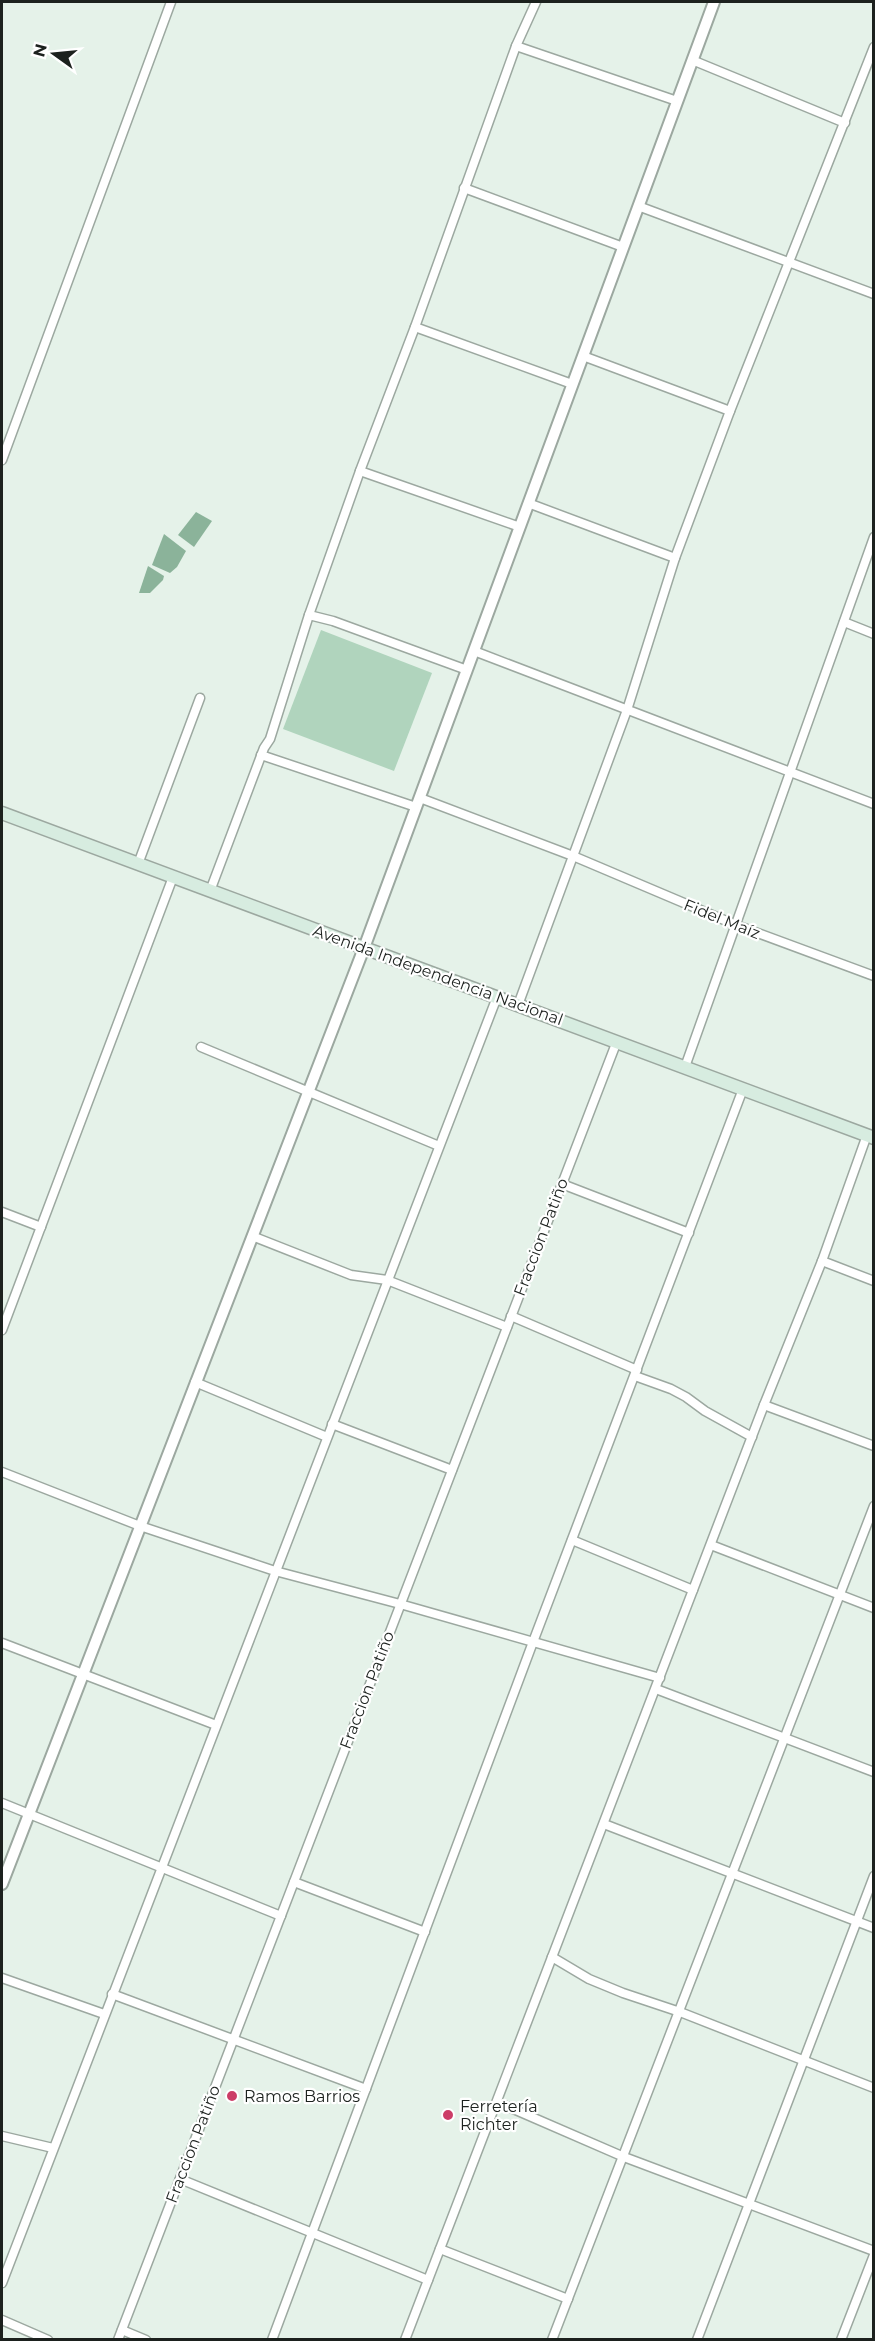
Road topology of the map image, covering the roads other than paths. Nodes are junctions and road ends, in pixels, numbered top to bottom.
1 (171, 2) edge
2 (536, 2) edge
3 (714, 2) edge
4 (516, 46) junction
5 (873, 47) edge
6 (692, 60) junction
7 (677, 100) junction
8 (845, 123) junction
9 (464, 188) junction
10 (638, 206) junction
11 (623, 247) junction
12 (788, 263) junction
13 (873, 294) edge
14 (415, 327) junction
15 (583, 356) junction
16 (572, 384) junction
17 (730, 411) junction
18 (2, 460) edge
19 (360, 471) junction
20 (528, 503) junction
21 (520, 526) junction
22 (873, 537) edge
23 (675, 558) junction
24 (309, 615) junction
25 (844, 622) junction
26 (873, 634) edge
27 (474, 651) junction
28 (467, 670) junction
29 (200, 698) dead end
30 (627, 710) junction
31 (261, 755) junction
32 (790, 773) junction
33 (418, 803) junction
34 (873, 804) edge
35 (2, 813) edge
36 (573, 856) junction
37 (138, 864) junction
38 (173, 877) junction
39 (210, 891) junction
40 (736, 925) junction
41 (364, 948) junction
42 (873, 976) edge
43 (496, 997) junction
44 (518, 1005) junction
45 (616, 1041) junction
46 (201, 1047) dead end
47 (685, 1067) junction
48 (744, 1089) junction
49 (308, 1092) junction
50 (870, 1137) edge
51 (439, 1146) junction
52 (562, 1184) junction
53 (2, 1212) edge
54 (40, 1227) junction
55 (689, 1233) junction
56 (252, 1236) junction
57 (822, 1261) junction
58 (387, 1280) junction
59 (873, 1281) edge
60 (511, 1316) junction
61 (507, 1327) junction
62 (2, 1330) edge
63 (636, 1373) junction
64 (195, 1382) junction
65 (764, 1404) junction
66 (332, 1424) junction
67 (327, 1437) junction
68 (752, 1437) junction
69 (873, 1446) edge
70 (452, 1470) junction
71 (2, 1472) edge
72 (873, 1506) edge
73 (140, 1526) junction
74 (572, 1540) junction
75 (711, 1545) junction
76 (275, 1571) junction
77 (693, 1590) junction
78 (839, 1596) junction
79 (400, 1604) junction
80 (873, 1608) edge
81 (2, 1642) edge
82 (533, 1642) junction
83 (82, 1674) junction
84 (660, 1678) junction
85 (656, 1689) junction
86 (216, 1725) junction
87 (785, 1738) junction
88 (873, 1772) edge
89 (2, 1803) edge
90 (29, 1813) junction
91 (603, 1824) junction
92 (162, 1868) junction
93 (733, 1875) junction
94 (873, 1876) edge
95 (294, 1882) junction
96 (2, 1884) edge
97 (281, 1916) junction
98 (856, 1921) junction
99 (873, 1928) edge
100 (425, 1932) junction
101 (552, 1957) junction
102 (2, 1978) edge
103 (112, 1994) junction
104 (680, 2012) junction
105 (105, 2014) junction
106 (233, 2039) junction
107 (802, 2060) junction
108 (873, 2088) edge
109 (366, 2089) junction
110 (496, 2102) junction
111 (2, 2136) edge
112 (53, 2148) junction
113 (624, 2157) junction
114 (180, 2179) junction
115 (748, 2204) junction
116 (312, 2233) junction
117 (440, 2249) junction
118 (873, 2253) edge
119 (428, 2280) junction
120 (2, 2283) edge
121 (568, 2299) junction
122 (2, 2320) edge
123 (122, 2330) junction
124 (48, 2340) edge
125 (118, 2340) edge
126 (146, 2340) edge
127 (272, 2340) edge
128 (405, 2340) edge
129 (552, 2340) edge
130 (697, 2340) edge
131 (841, 2340) edge

1 - 18 street
2 - 4 street
3 - 6 street
4 - 7 street
4 - 9 street
5 - 8 street
6 - 7 street
6 - 8 street
7 - 10 street
8 - 12 street
9 - 11 street
9 - 14 street
10 - 11 street
10 - 12 street
11 - 15 street
12 - 13 street
12 - 17 street
14 - 16 street
14 - 19 street
15 - 16 street
15 - 17 street
16 - 20 street
17 - 23 street
19 - 21 street
19 - 24 street
20 - 21 street
20 - 23 street
21 - 27 street
22 - 25 street
23 - 30 street
24 - 28 street
24 - 31 street
25 - 26 street
25 - 32 street
27 - 28 street
27 - 30 street
28 - 33 street
29 - 37 street
30 - 32 street
30 - 36 street
31 - 33 street, Fidel Maíz
31 - 39 street
32 - 34 street
32 - 40 street
33 - 36 street, Fidel Maíz
33 - 41 street
35 - 37 main road, Avenida Independencia Nacional
36 - 40 street, Fidel Maíz
36 - 44 street
37 - 38 main road, Avenida Independencia Nacional
38 - 39 main road, Avenida Independencia Nacional
38 - 54 street
39 - 41 main road, Avenida Independencia Nacional
40 - 42 street, Fidel Maíz
40 - 47 street
41 - 43 main road, Avenida Independencia Nacional
41 - 49 street
43 - 44 main road, Avenida Independencia Nacional
43 - 51 street
44 - 45 main road, Avenida Independencia Nacional
45 - 47 main road, Avenida Independencia Nacional
45 - 52 street, Fraccion Patiño
46 - 49 street
47 - 48 main road, Avenida Independencia Nacional
48 - 50 main road, Avenida Independencia Nacional
48 - 55 street
49 - 51 street
49 - 56 street
50 - 57 street
51 - 58 street
52 - 55 street
52 - 60 street, Fraccion Patiño
53 - 54 street
54 - 62 street
55 - 63 street
56 - 58 street
56 - 64 street
57 - 59 street
57 - 65 street
58 - 61 street
58 - 66 street
60 - 61 street, Fraccion Patiño
60 - 63 street
61 - 70 street, Fraccion Patiño
63 - 68 street
63 - 74 street
64 - 67 street
64 - 73 street
65 - 68 street
65 - 69 street
66 - 67 street
66 - 70 street
67 - 76 street
68 - 75 street
70 - 79 street, Fraccion Patiño
71 - 73 street
72 - 78 street
73 - 76 street
73 - 83 street
74 - 77 street
74 - 82 street
75 - 77 street
75 - 78 street
76 - 79 street
76 - 86 street
77 - 84 street
78 - 80 street
78 - 87 street
79 - 82 street
79 - 95 street, Fraccion Patiño
81 - 83 street
82 - 84 street
82 - 100 street
83 - 86 street
83 - 90 street
84 - 85 street
85 - 87 street
85 - 91 street
86 - 92 street
87 - 88 street
87 - 93 street
89 - 90 street
90 - 92 street
90 - 96 street
91 - 93 street
91 - 101 street
92 - 97 street
92 - 103 street
93 - 98 street
93 - 104 street
94 - 98 street
95 - 97 street, Fraccion Patiño
95 - 100 street
97 - 106 street, Fraccion Patiño
98 - 99 street
98 - 107 street
100 - 109 street
101 - 104 street
101 - 110 street
102 - 105 street
103 - 105 street
103 - 106 street
104 - 107 street
104 - 113 street
105 - 112 street
106 - 109 street
106 - 114 street, Fraccion Patiño
107 - 108 street
107 - 115 street
109 - 116 street
110 - 113 street
110 - 117 street
111 - 112 street
112 - 120 street
113 - 115 street
113 - 121 street
114 - 116 street
114 - 123 street, Fraccion Patiño
115 - 118 street
115 - 130 street
116 - 119 street
116 - 127 street
117 - 119 street
117 - 121 street
118 - 131 street
119 - 128 street
121 - 129 street
122 - 124 street
123 - 125 street, Fraccion Patiño
123 - 126 street

